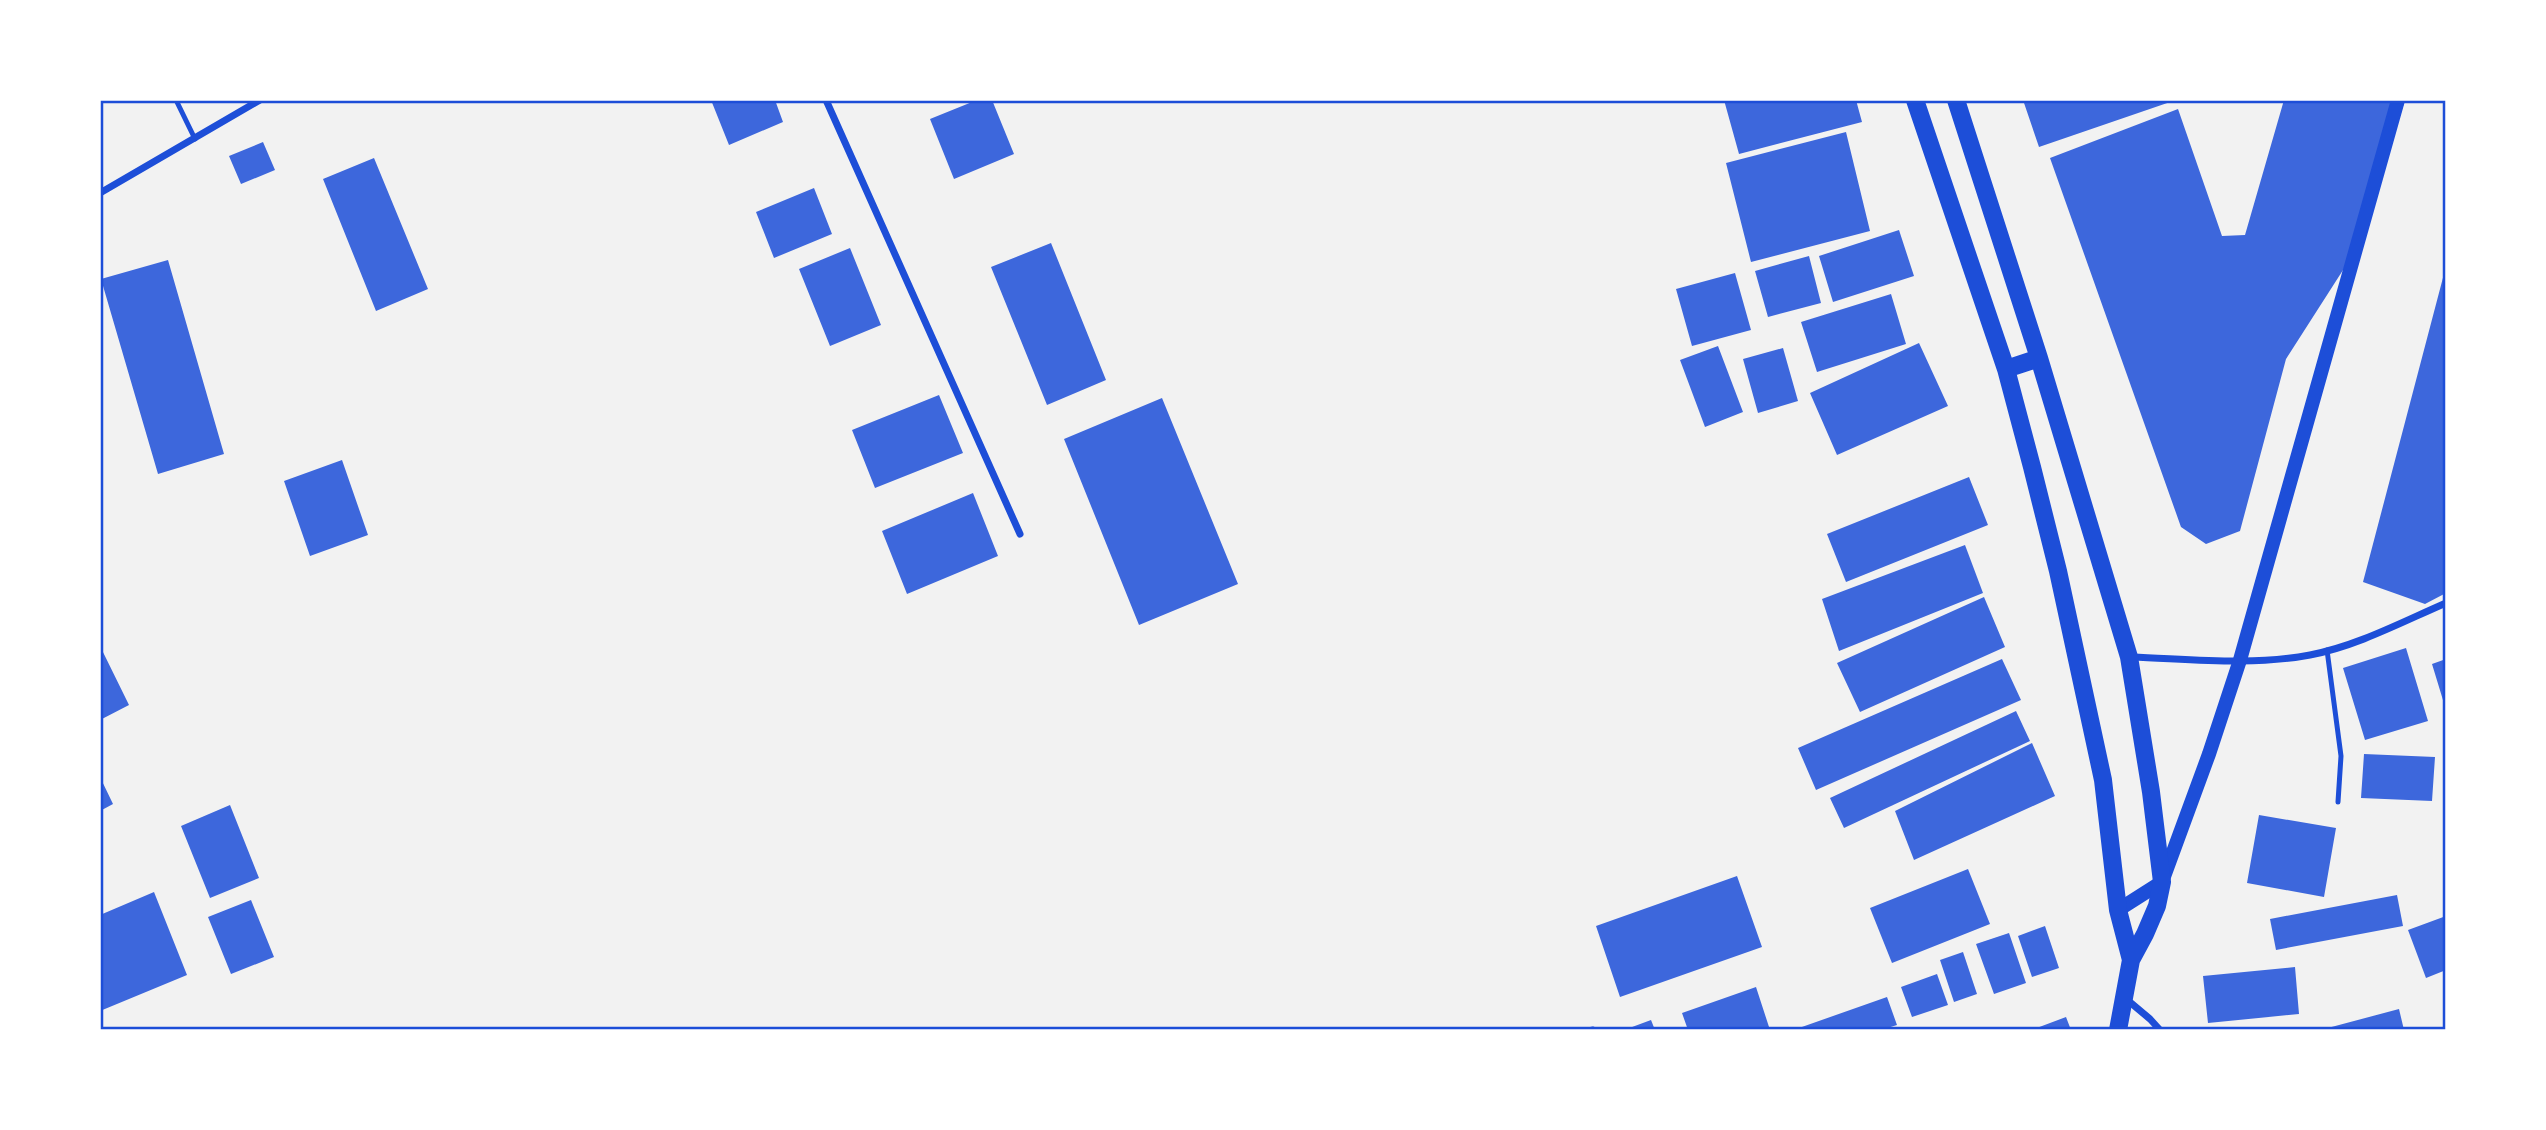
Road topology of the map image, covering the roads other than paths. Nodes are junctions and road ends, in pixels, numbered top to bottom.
1 (176, 100) edge
2 (260, 100) edge
3 (826, 100) edge
4 (1915, 100) edge
5 (1956, 100) edge
6 (2398, 100) edge
7 (195, 139) junction
8 (100, 192) edge
9 (2039, 358) junction
10 (2006, 369) junction
11 (1020, 534) dead end
12 (2446, 603) edge
13 (2327, 650) junction
14 (2129, 657) junction
15 (2240, 660) junction
16 (2338, 802) dead end
17 (2162, 882) junction
18 (2118, 909) junction
19 (2131, 960) junction
20 (2125, 998) junction
21 (2118, 1030) edge
22 (2160, 1030) edge

1 - 7 lane
2 - 7 street
3 - 11 street
4 - 10 main road
5 - 9 main road
6 - 15 main road
7 - 8 street
9 - 10 main road
9 - 14 main road
10 - 18 main road
12 - 13 street
13 - 15 street
13 - 16 lane
14 - 15 street
14 - 17 main road
15 - 17 main road
17 - 18 main road
17 - 19 main road
18 - 19 main road
19 - 20 main road
20 - 21 main road
20 - 22 street

